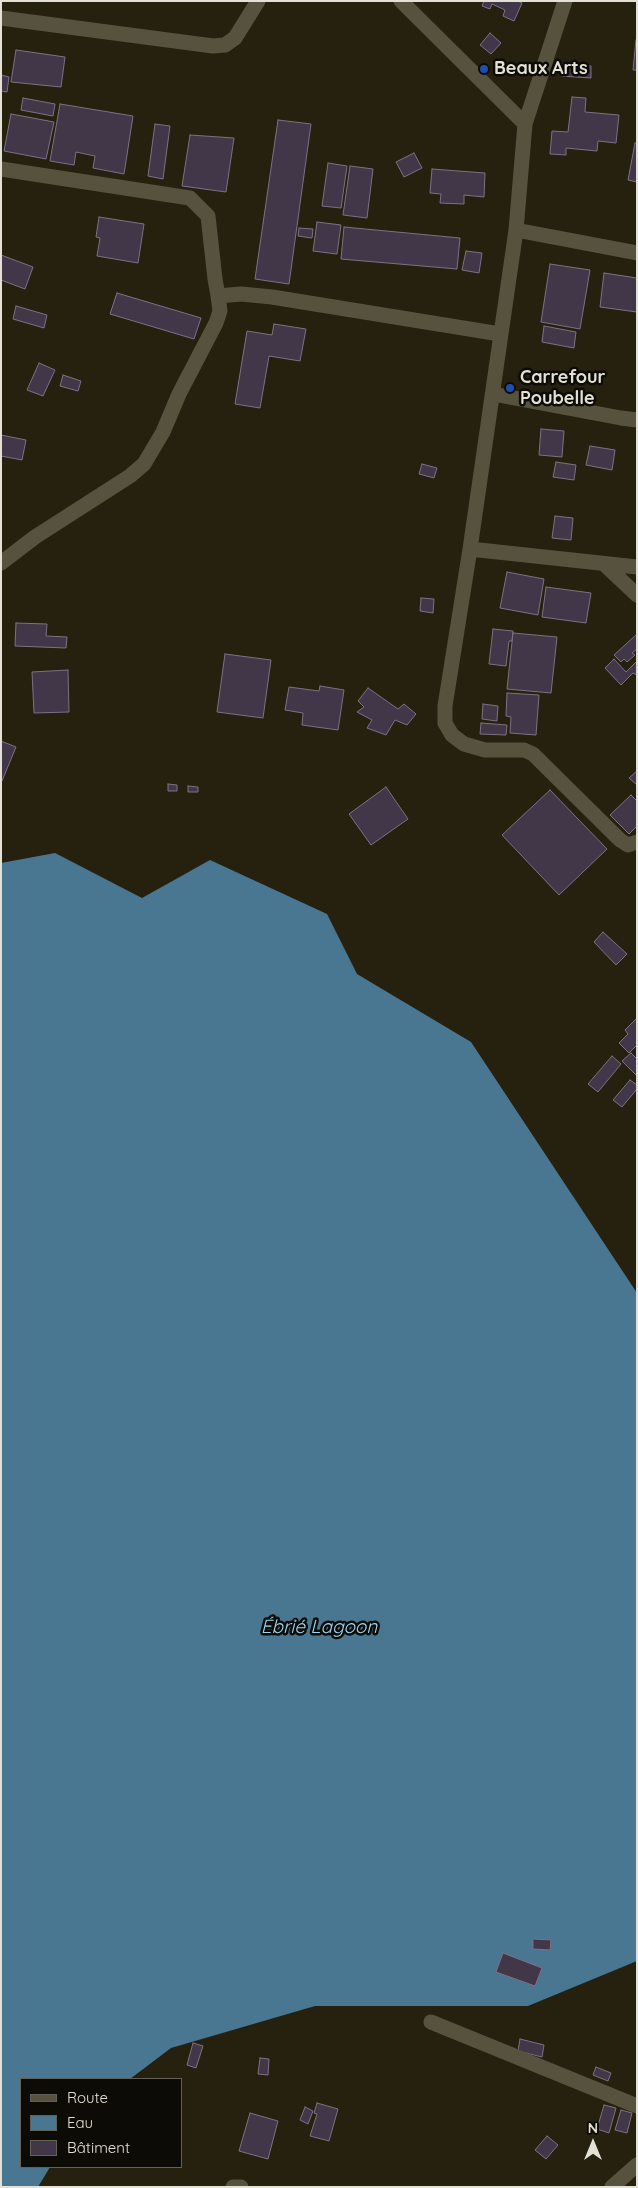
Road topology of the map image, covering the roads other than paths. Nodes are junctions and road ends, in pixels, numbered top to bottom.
1 (258, 1) edge
2 (401, 1) edge
3 (565, 1) edge
4 (1, 18) edge
5 (525, 124) junction
6 (1, 169) edge
7 (516, 230) junction
8 (637, 252) edge
9 (218, 296) junction
10 (500, 334) junction
11 (492, 394) junction
12 (637, 420) edge
13 (470, 549) junction
14 (1, 563) edge
15 (604, 564) junction
16 (637, 567) edge
17 (637, 595) edge
18 (637, 842) edge
19 (430, 2022) dead end
20 (637, 2106) edge
21 (637, 2165) edge
22 (233, 2187) edge
23 (241, 2187) edge
24 (612, 2187) edge

1 - 4 street
2 - 5 street
3 - 5 street
5 - 7 street
6 - 9 street
7 - 8 street
7 - 10 street
9 - 10 street
9 - 14 street
10 - 11 street
11 - 12 street
11 - 13 street
13 - 15 street
13 - 18 street
15 - 16 street
15 - 17 street
19 - 20 street
21 - 24 street
22 - 23 street

